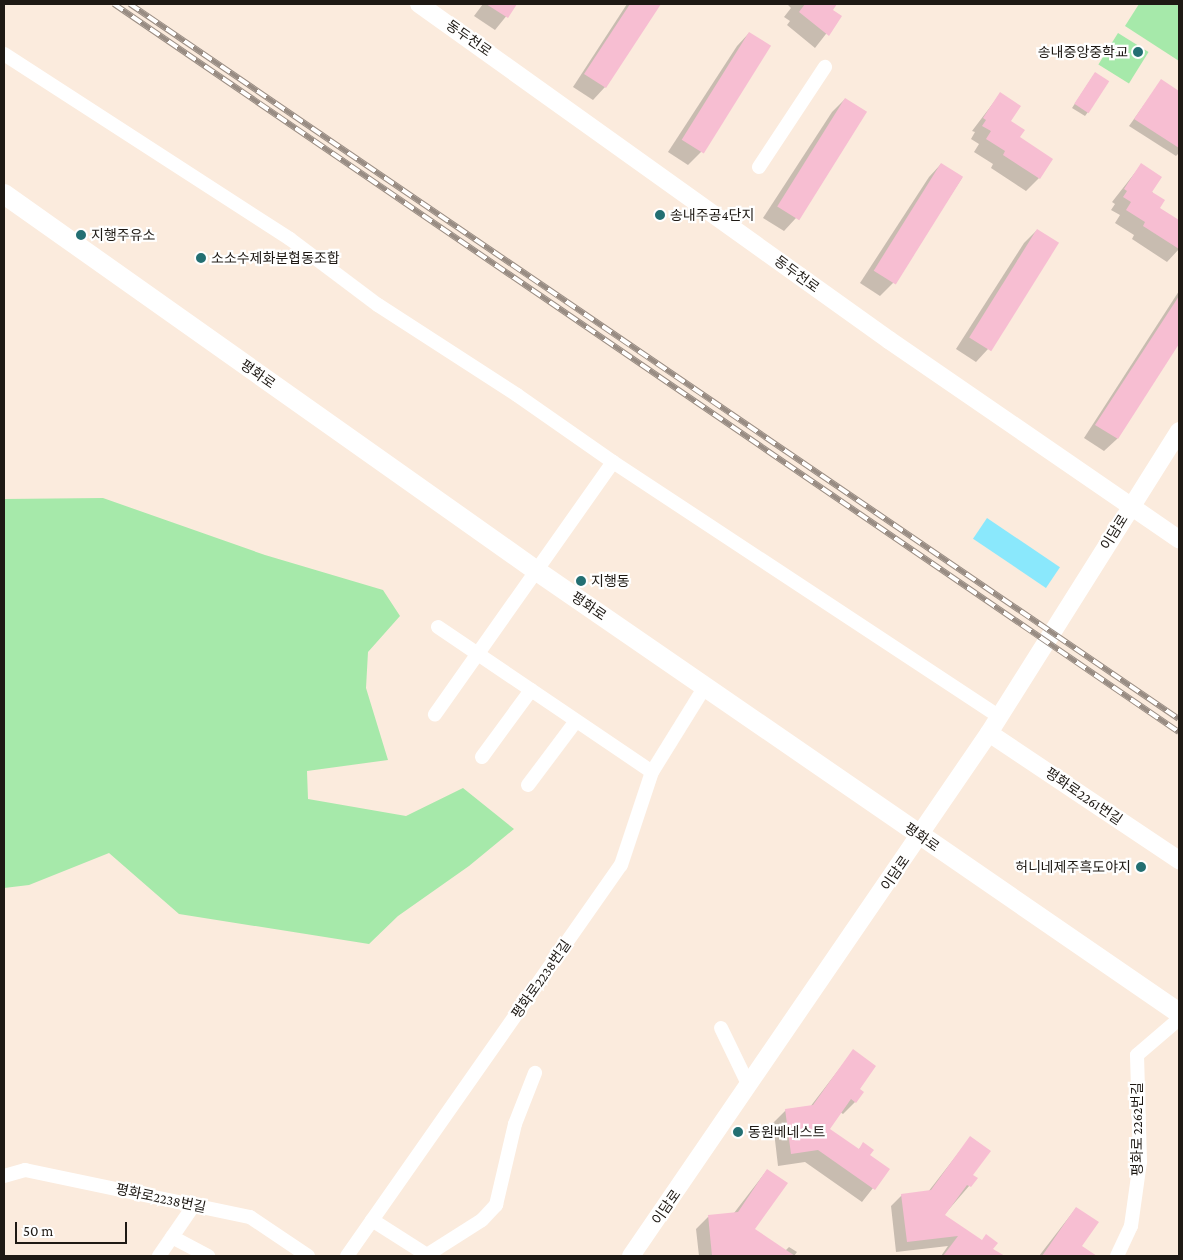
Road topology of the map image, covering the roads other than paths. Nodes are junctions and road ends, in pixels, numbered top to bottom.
1 (420, 4) edge
2 (4, 54) edge
3 (824, 67) dead end
4 (759, 168) dead end
5 (4, 194) edge
6 (1179, 431) edge
7 (613, 462) junction
8 (1130, 506) junction
9 (1179, 539) edge
10 (534, 569) junction
11 (438, 627) dead end
12 (478, 654) junction
13 (706, 685) junction
14 (531, 690) junction
15 (435, 714) dead end
16 (999, 717) junction
17 (576, 720) junction
18 (989, 733) junction
19 (482, 757) dead end
20 (652, 772) junction
21 (528, 785) dead end
22 (921, 836) junction
23 (1179, 860) edge
24 (1179, 1012) edge
25 (1179, 1018) edge
26 (720, 1028) dead end
27 (535, 1072) dead end
28 (749, 1086) junction
29 (4, 1176) edge
30 (194, 1205) junction
31 (372, 1220) junction
32 (172, 1237) junction
33 (159, 1256) edge
34 (208, 1256) edge
35 (308, 1256) edge
36 (347, 1256) edge
37 (631, 1256) edge
38 (1117, 1256) edge

1 - 8 street, 동두천로
2 - 7 street
3 - 4 street
5 - 10 main road, 평화로
6 - 8 street, 이담로
7 - 10 street
7 - 16 street
8 - 9 street, 동두천로
8 - 16 street, 이담로
10 - 12 street
10 - 13 main road, 평화로
11 - 12 street
12 - 14 street
12 - 15 street
13 - 20 street, 평화로2238번길
13 - 22 main road, 평화로
14 - 17 street
14 - 19 street
16 - 18 street, 이담로
17 - 20 street
17 - 21 street
18 - 22 street, 이담로
18 - 23 street, 평화로2261번길
20 - 31 street, 평화로2238번길
22 - 24 main road, 평화로
22 - 28 street, 이담로
25 - 38 street, 평화로 2262번길
26 - 28 street
27 - 31 street
28 - 37 street, 이담로
29 - 30 street, 평화로2238번길
30 - 32 street
30 - 35 street, 평화로2238번길
31 - 36 street, 평화로2238번길
32 - 33 street
32 - 34 street

